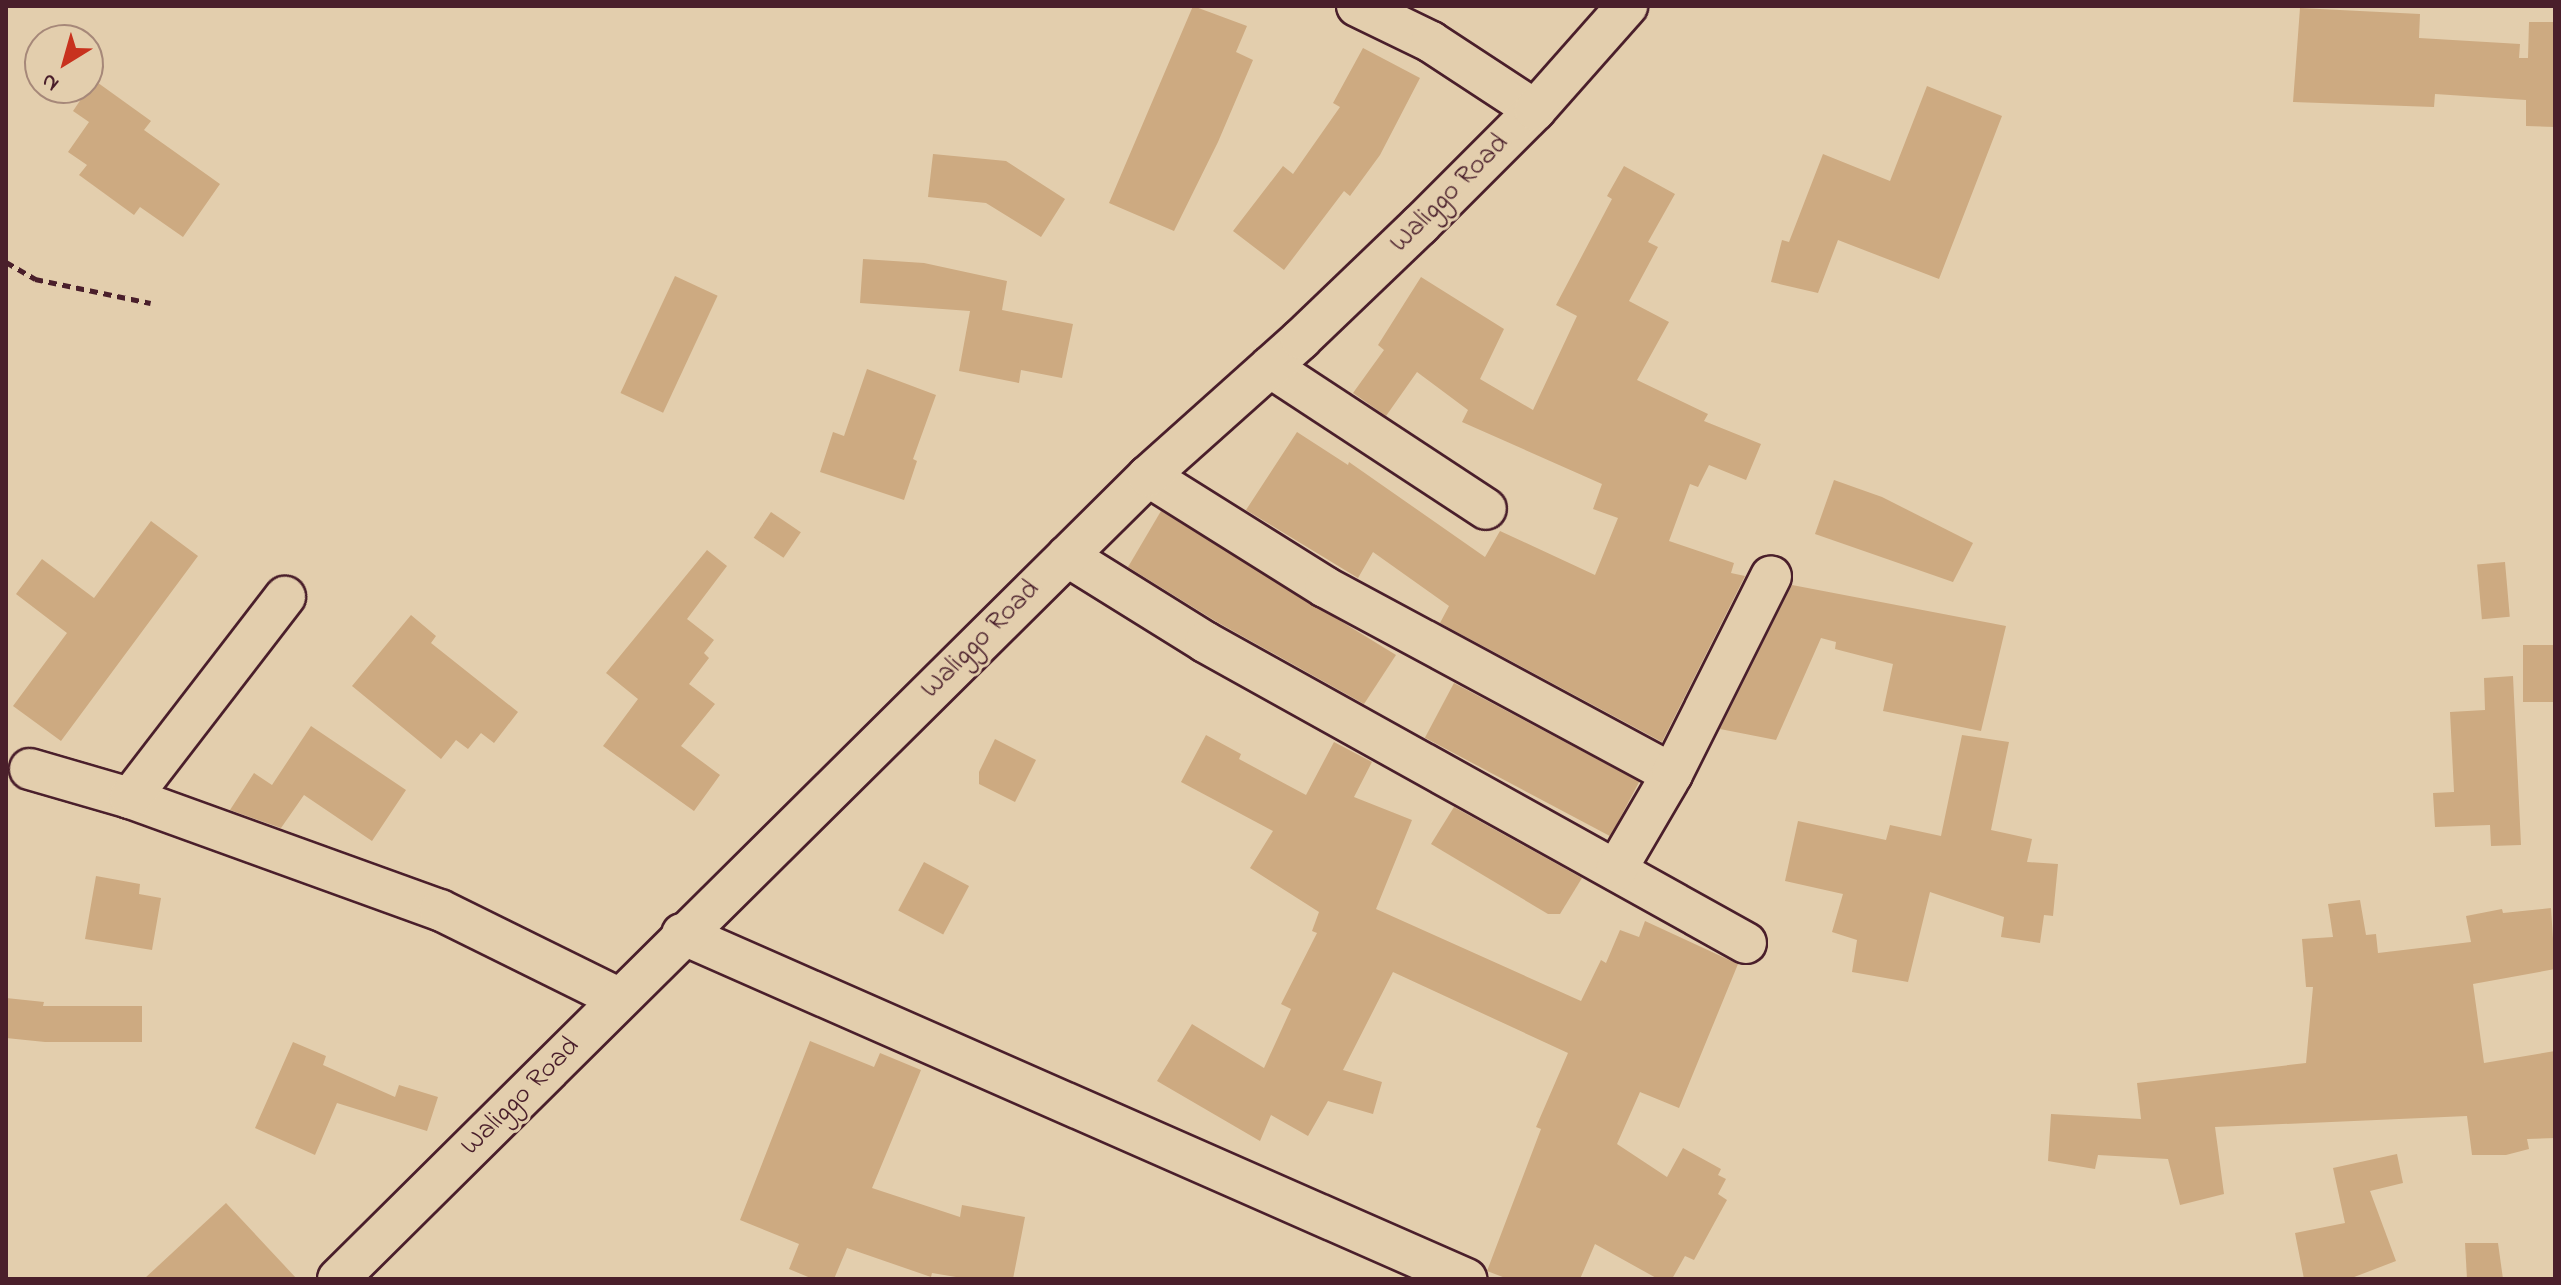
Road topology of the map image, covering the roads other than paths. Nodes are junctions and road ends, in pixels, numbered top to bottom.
1 (1357, 6) edge
2 (1627, 6) edge
3 (1535, 110) junction
4 (1270, 367) junction
5 (1148, 476) junction
6 (1486, 509) dead end
7 (1067, 556) junction
8 (1771, 576) dead end
9 (285, 597) dead end
10 (30, 769) dead end
11 (1672, 774) junction
12 (130, 798) junction
13 (1616, 870) junction
14 (682, 934) junction
15 (1746, 943) dead end
16 (618, 998) junction
17 (338, 1279) edge
18 (1466, 1279) edge

1 - 3 street
2 - 3 street, Waliggo Road
3 - 4 street, Waliggo Road
4 - 5 street, Waliggo Road
4 - 6 street
5 - 7 street, Waliggo Road
5 - 11 street
7 - 13 street
7 - 14 street, Waliggo Road
8 - 11 street
9 - 12 street
10 - 12 street
11 - 13 street
12 - 16 street
13 - 15 street
14 - 16 street, Waliggo Road
14 - 18 street
16 - 17 street, Waliggo Road

